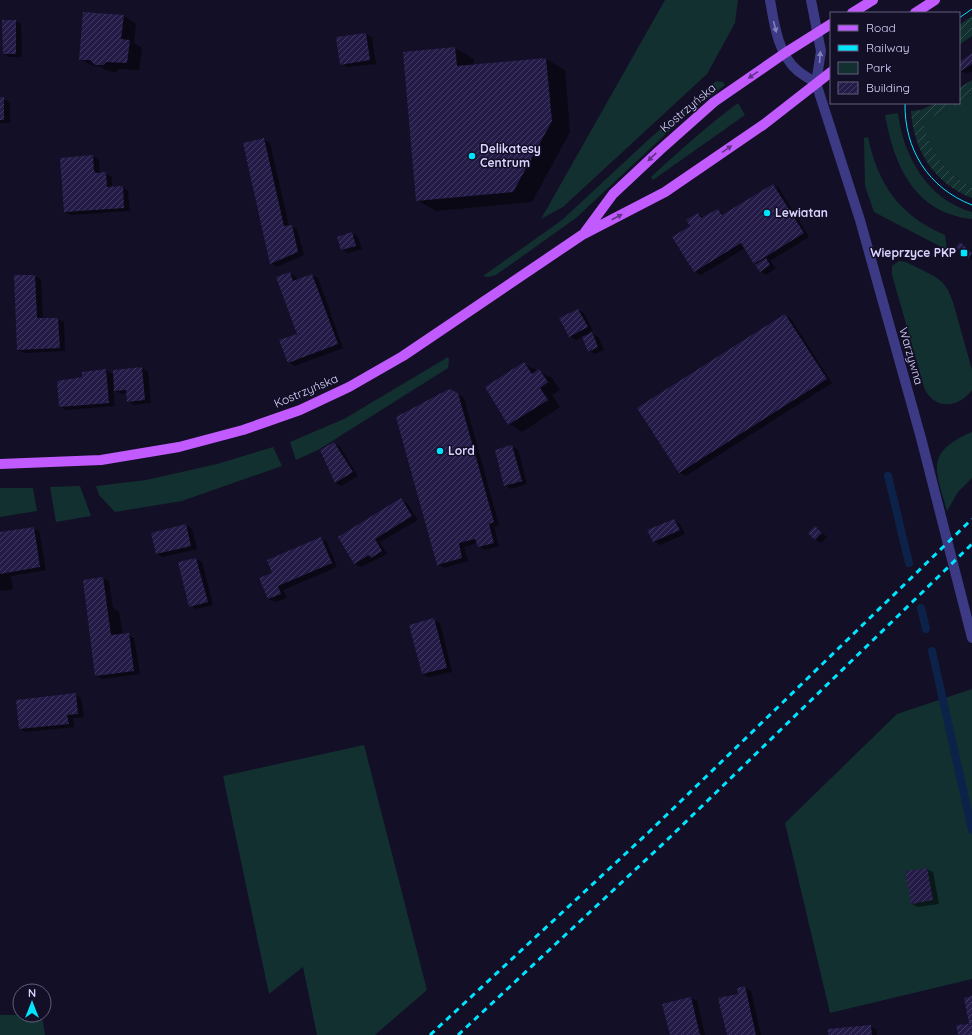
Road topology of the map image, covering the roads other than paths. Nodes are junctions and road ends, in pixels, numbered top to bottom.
1 (770, 0) edge
2 (811, 0) edge
3 (873, 0) edge
4 (935, 0) edge
5 (854, 12) edge
6 (917, 12) edge
7 (830, 25) edge
8 (818, 31) junction
9 (785, 53) junction
10 (830, 73) edge
11 (816, 83) junction
12 (582, 235) junction
13 (0, 464) edge
14 (972, 638) edge

1 -> 9 street
2 - 8 street
3 - 5 main road
4 - 6 main road
7 - 8 main road, Kostrzyńska
8 - 9 main road, Kostrzyńska
11 -> 8 street
9 - 11 street
9 -> 12 main road, Kostrzyńska
10 - 11 main road, Kostrzyńska
12 -> 11 main road, Kostrzyńska
11 - 14 street, Warzywna
12 - 13 main road, Kostrzyńska

